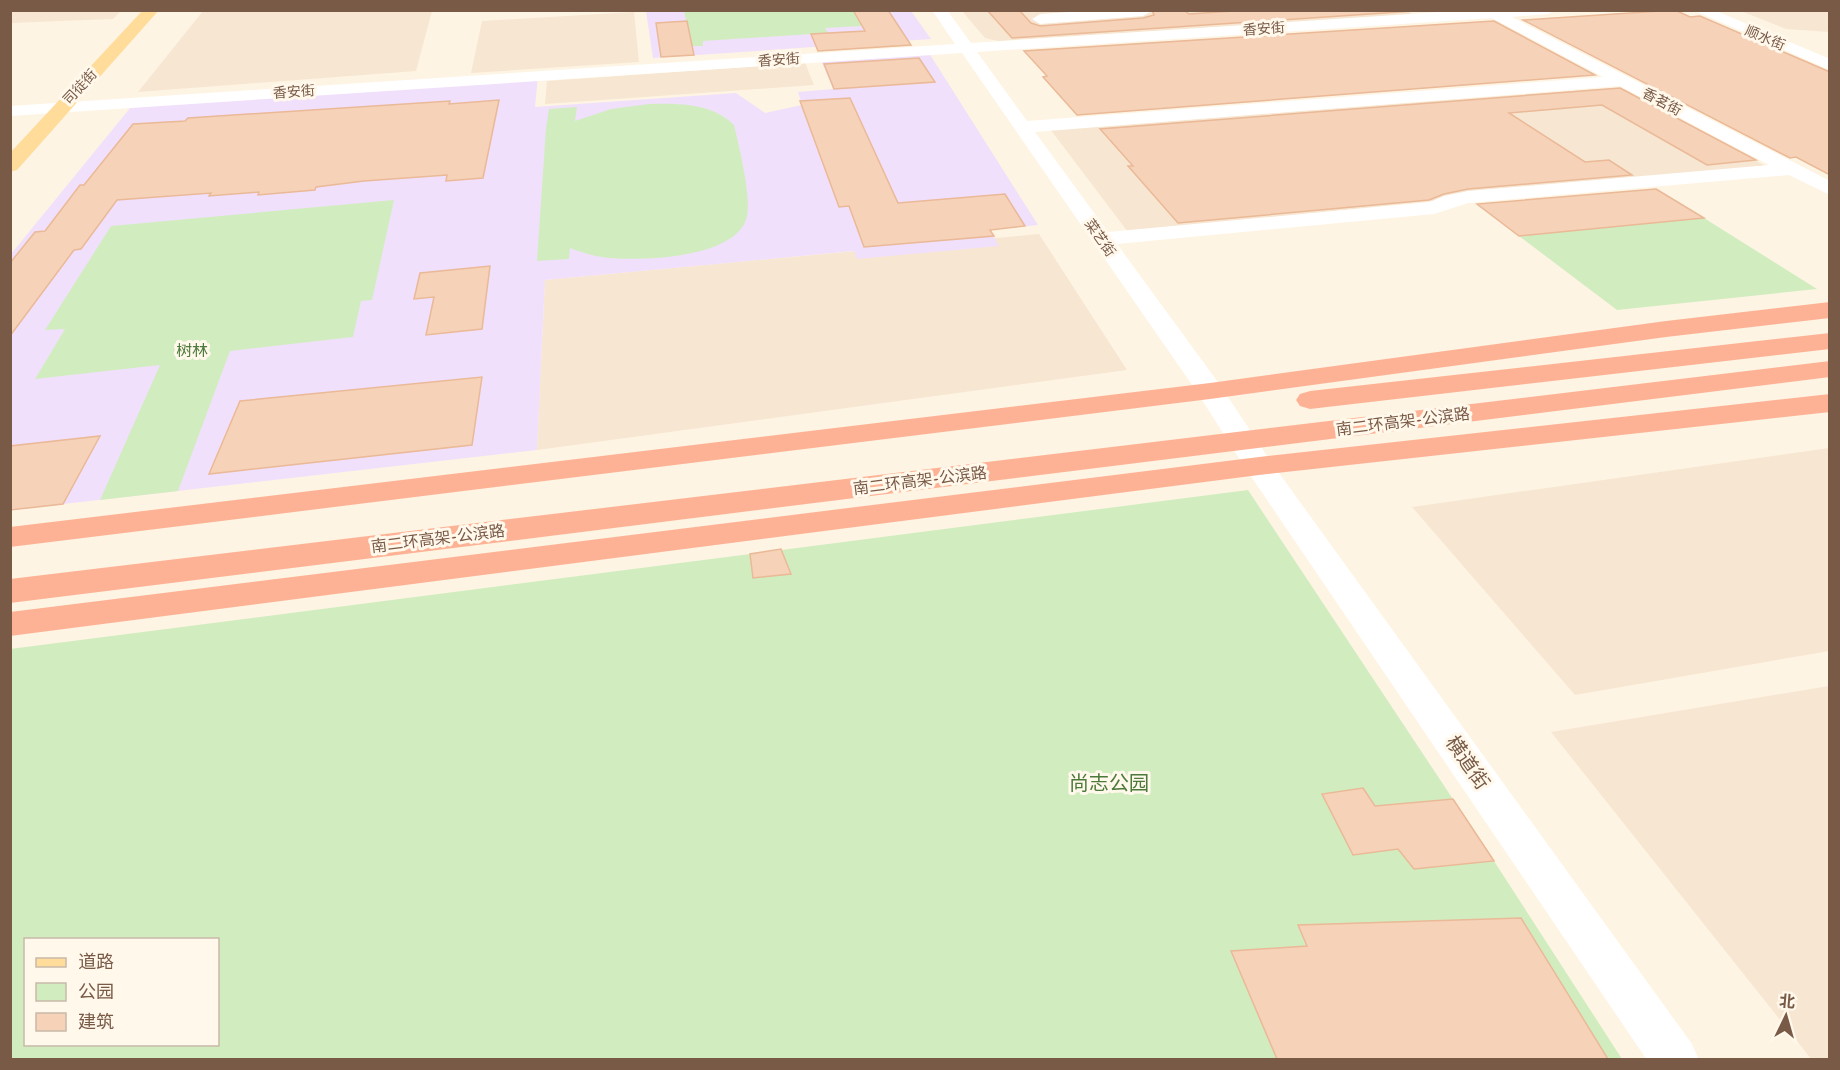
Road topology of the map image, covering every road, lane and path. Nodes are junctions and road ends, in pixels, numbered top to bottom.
1 (152, 10) edge
2 (939, 10) edge
3 (1420, 10) edge
4 (1548, 10) edge
5 (1700, 10) edge
6 (1142, 11) edge
7 (1439, 14) edge
8 (1495, 14) junction
9 (1040, 19) dead end
10 (1166, 32) dead end
11 (966, 48) junction
12 (1830, 65) edge
13 (1623, 81) junction
14 (61, 108) junction
15 (10, 111) edge
16 (1022, 127) junction
17 (10, 166) edge
18 (1792, 169) junction
19 (1830, 189) edge
20 (1102, 239) junction
21 (1830, 310) edge
22 (1752, 319) junction
23 (1830, 329) edge
24 (1830, 341) edge
25 (1704, 356) junction
26 (1830, 370) edge
27 (1210, 391) junction
28 (1830, 403) edge
29 (1780, 409) junction
30 (1321, 432) junction
31 (1259, 466) junction
32 (10, 537) edge
33 (10, 553) edge
34 (10, 591) edge
35 (10, 624) edge
36 (1675, 1059) edge

1 - 14 main road, 司徒街
2 - 11 street, 菜艺街
3 - 7 street
4 - 8 street, 香安街
5 - 12 street, 顺水街
6 - 9 street
6 - 10 street
7 - 8 street, 香安街
7 - 11 street, 香安街
8 - 13 street, 香茗街
11 - 14 street, 香安街
11 - 16 street, 菜艺街
13 - 16 street
13 - 18 street, 香茗街
14 - 15 street, 香安街
14 - 17 main road, 司徒街
16 - 20 street, 菜艺街
18 - 19 street, 香茗街
18 - 20 street
20 - 27 street, 菜艺街
21 - 22 highway
22 - 26 highway
22 - 27 highway
23 - 25 highway
24 - 25 highway, 南二环高架-公滨路
25 - 33 highway, 南二环高架-公滨路
26 - 30 highway, 南二环高架-公滨路
27 - 31 street, 菜艺街
27 - 32 highway
28 - 29 highway
29 - 30 highway
29 - 31 highway
30 - 34 highway, 南二环高架-公滨路
31 - 35 highway
31 - 36 street, 横道街

